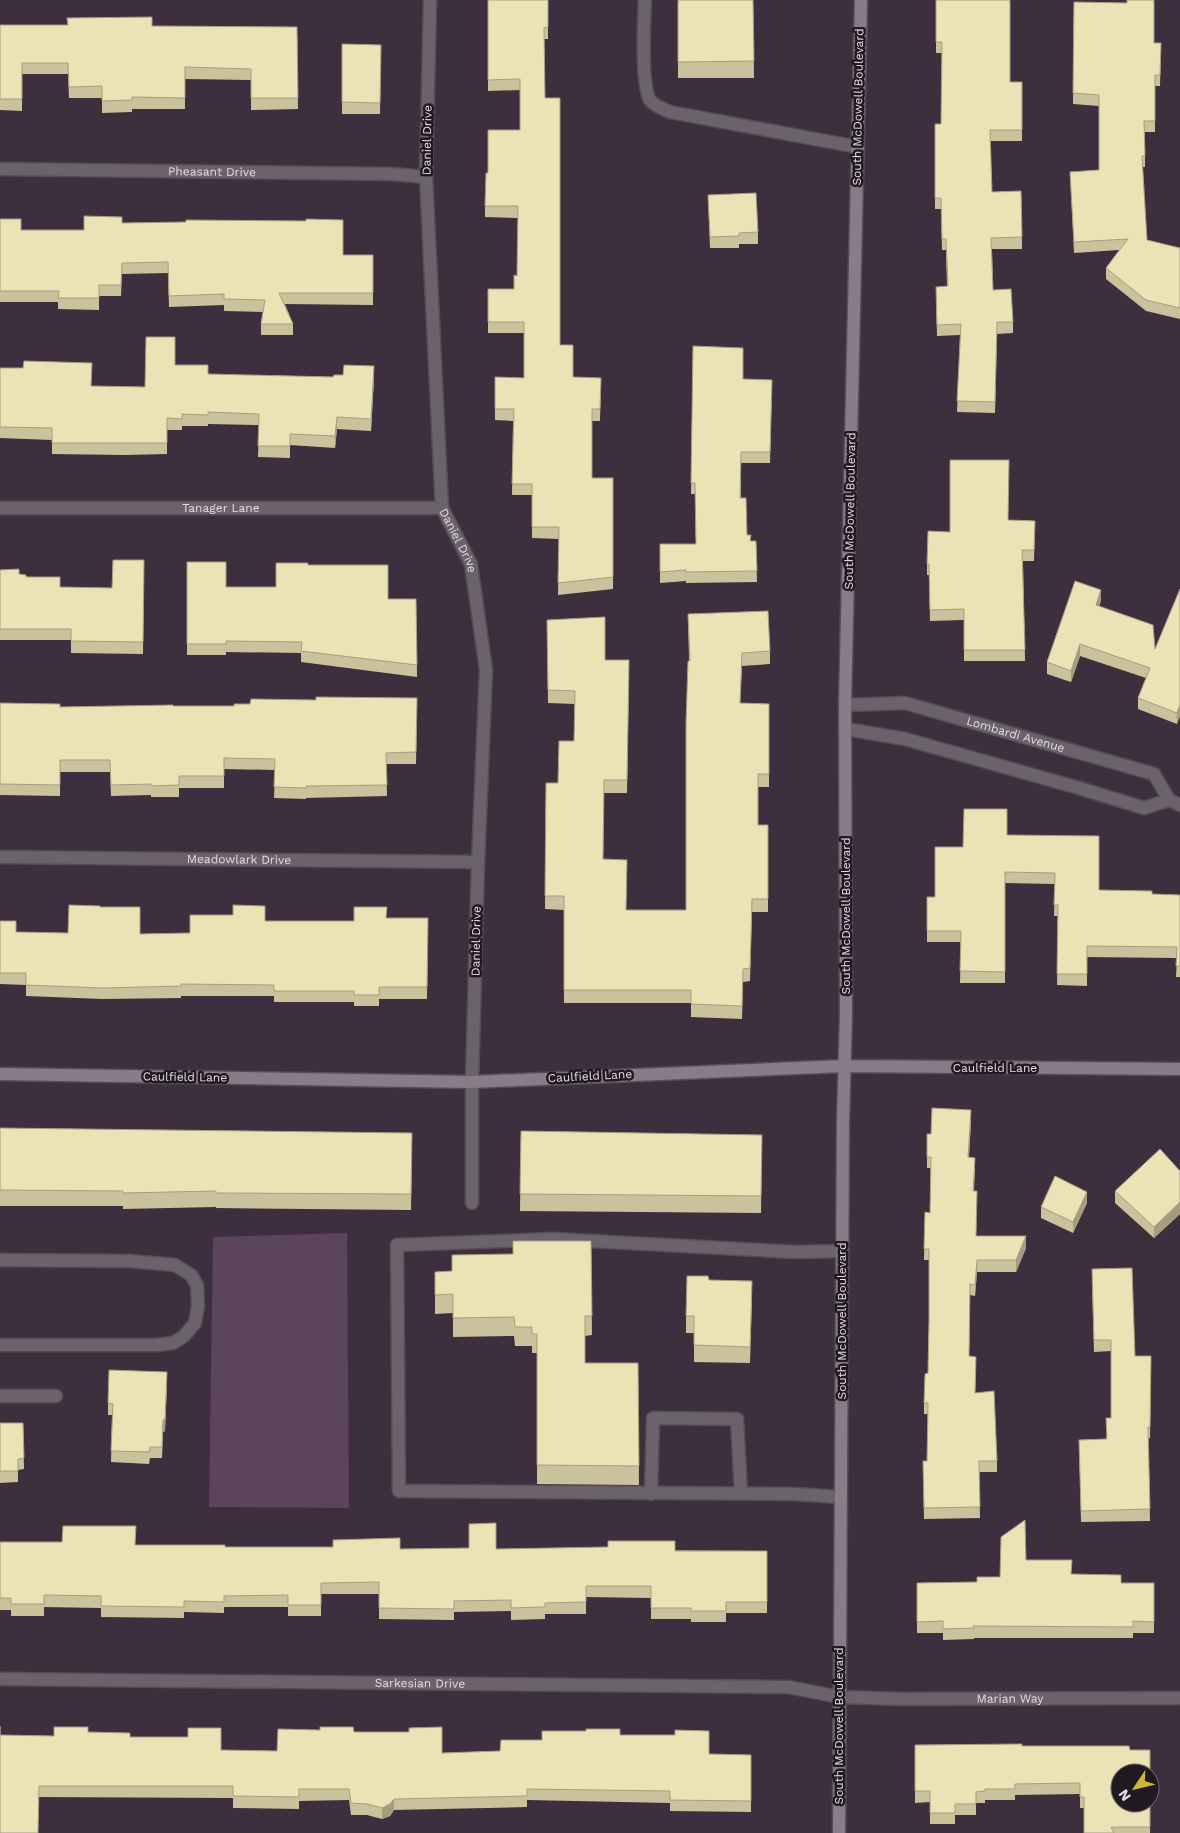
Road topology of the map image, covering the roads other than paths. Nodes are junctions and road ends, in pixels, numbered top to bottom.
1 (430, 0) edge
2 (645, 0) edge
3 (861, 0) edge
4 (858, 147) junction
5 (0, 169) edge
6 (426, 176) junction
7 (0, 508) edge
8 (442, 508) junction
9 (845, 705) junction
10 (846, 730) junction
11 (1175, 802) edge
12 (0, 857) edge
13 (478, 862) junction
14 (844, 1066) junction
15 (1180, 1069) edge
16 (0, 1074) edge
17 (472, 1082) junction
18 (472, 1203) dead end
19 (842, 1251) junction
20 (0, 1260) edge
21 (0, 1345) edge
22 (0, 1396) edge
23 (56, 1396) dead end
24 (651, 1494) junction
25 (741, 1494) junction
26 (841, 1498) junction
27 (0, 1679) edge
28 (840, 1697) junction
29 (1180, 1698) edge
30 (839, 1833) edge

1 - 6 street, Daniel Drive
2 - 4 street
3 - 4 main road, South McDowell Boulevard
4 - 9 main road, South McDowell Boulevard
5 - 6 street, Pheasant Drive
6 - 8 street, Daniel Drive
7 - 8 street, Tanager Lane
8 - 13 street, Daniel Drive
9 - 10 main road, South McDowell Boulevard
9 - 11 street, Lombardi Avenue
10 - 11 street, Lombardi Avenue
10 - 14 main road, South McDowell Boulevard
12 - 13 street, Meadowlark Drive
13 - 17 street, Daniel Drive
14 - 15 main road, Caulfield Lane
14 - 17 main road, Caulfield Lane
14 - 19 main road, South McDowell Boulevard
16 - 17 main road, Caulfield Lane
17 - 18 street, Daniel Drive
19 - 24 street
19 - 26 main road, South McDowell Boulevard
20 - 21 street
22 - 23 street
24 - 25 street
24 - 25 street
25 - 26 street
26 - 28 main road, South McDowell Boulevard
27 - 28 street, Sarkesian Drive
28 - 29 street, Marian Way
28 - 30 main road, South McDowell Boulevard

